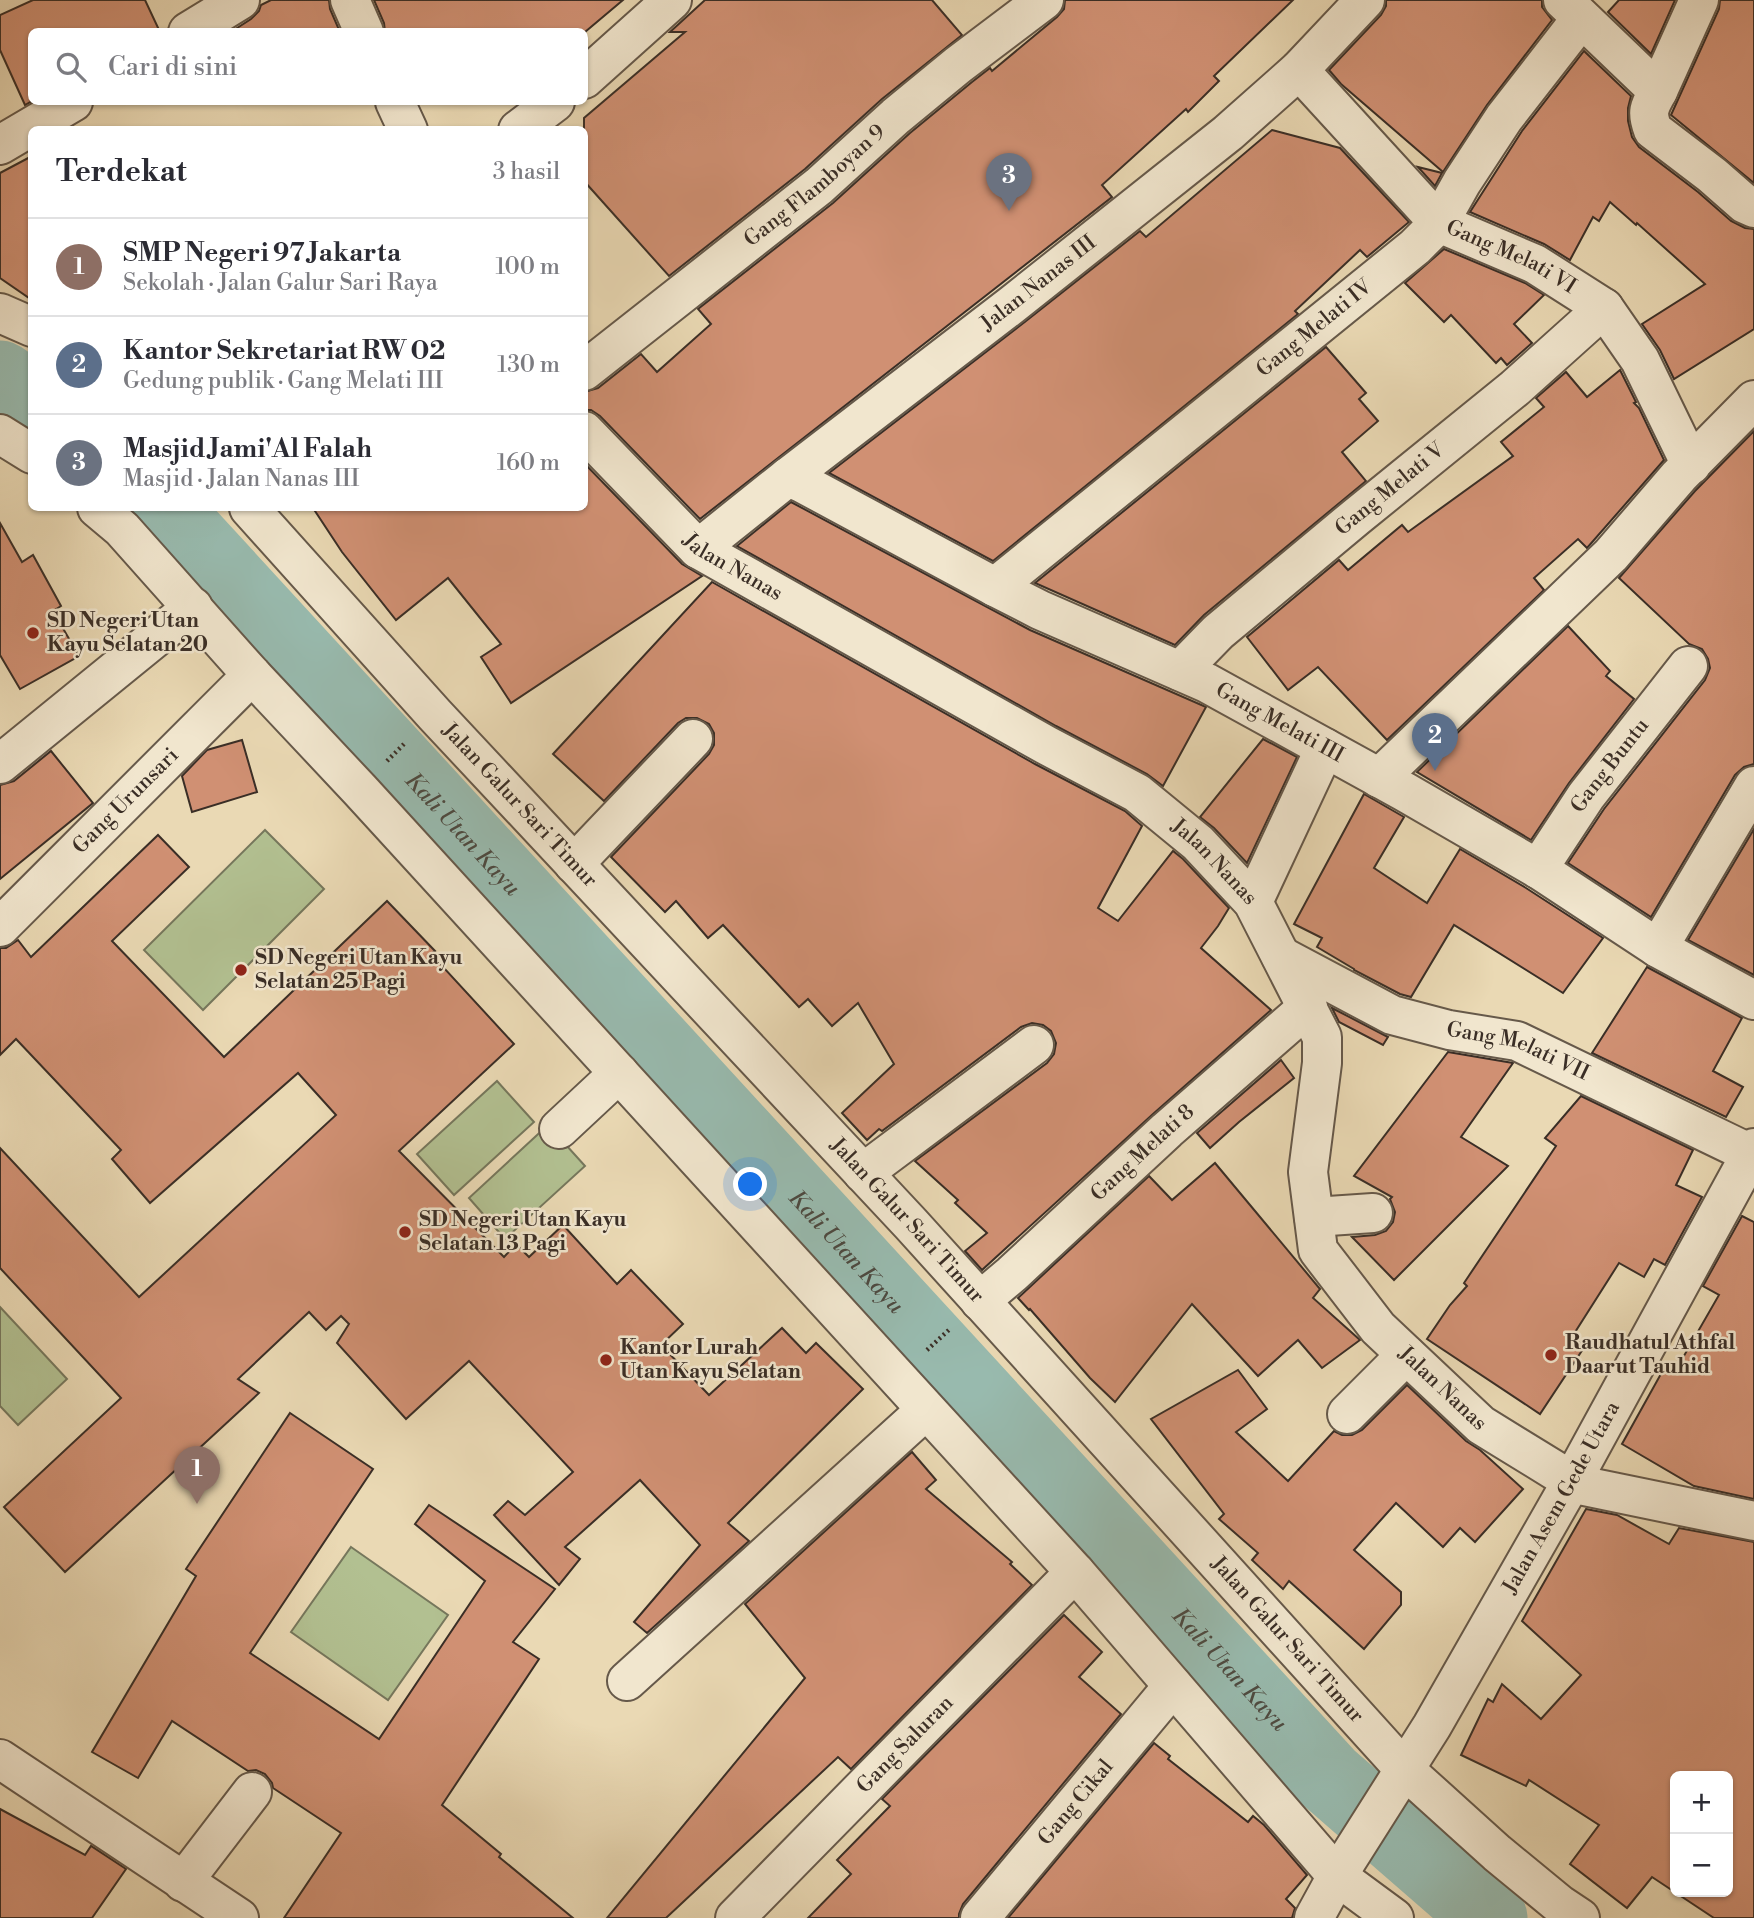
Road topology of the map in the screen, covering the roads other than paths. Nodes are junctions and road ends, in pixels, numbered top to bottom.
1 (240, 0) edge
2 (350, 0) edge
3 (672, 0) edge
4 (1044, 0) edge
5 (1365, 0) edge
6 (1699, 0) edge
7 (1571, 9) edge
8 (194, 28) edge
9 (362, 28) edge
10 (1299, 70) junction
11 (588, 75) edge
12 (1658, 91) junction
13 (67, 105) edge
14 (396, 105) edge
15 (551, 105) edge
16 (32, 126) edge
17 (406, 126) edge
18 (523, 126) edge
19 (28, 128) edge
20 (0, 145) edge
21 (1754, 208) edge
22 (1439, 223) junction
23 (1604, 308) junction
24 (0, 313) edge
25 (28, 325) edge
26 (588, 368) edge
27 (1754, 400) edge
28 (0, 434) edge
29 (588, 435) edge
30 (28, 452) edge
31 (1691, 465) junction
32 (788, 477) junction
33 (101, 511) edge
34 (252, 511) edge
35 (698, 549) junction
36 (995, 587) junction
37 (194, 607) junction
38 (1688, 666) dead end
39 (1180, 671) junction
40 (253, 675) junction
41 (693, 739) dead end
42 (1325, 748) junction
43 (0, 764) edge
44 (1379, 778) junction
45 (1754, 786) edge
46 (574, 864) junction
47 (1538, 869) junction
48 (1253, 902) junction
49 (0, 927) edge
50 (1658, 948) junction
51 (1281, 956) junction
52 (1754, 1000) edge
53 (1308, 1007) junction
54 (1034, 1045) dead end
55 (619, 1073) junction
56 (559, 1129) dead end
57 (1752, 1151) edge
58 (863, 1173) junction
59 (1373, 1213) dead end
60 (1314, 1217) junction
61 (970, 1311) junction
62 (1406, 1355) junction
63 (926, 1410) junction
64 (1347, 1414) dead end
65 (1572, 1481) junction
66 (1754, 1521) edge
67 (1075, 1572) junction
68 (627, 1681) dead end
69 (1173, 1686) junction
70 (5, 1771) edge
71 (1398, 1779) junction
72 (252, 1792) dead end
73 (1340, 1872) junction
74 (183, 1882) junction
75 (239, 1918) edge
76 (735, 1918) edge
77 (980, 1918) edge
78 (1314, 1918) edge
79 (1394, 1918) edge
80 (1580, 1918) edge

1 - 8 street
2 - 9 street
3 - 11 street
4 - 26 street, Gang Flamboyan 9
5 - 10 street, Jalan Nanas III
6 - 12 street
7 - 12 street
7 - 22 street, Gang Melati IV
10 - 22 street, Gang Melati VI
10 - 32 street, Jalan Nanas III
12 - 21 street
13 - 16 street
14 - 17 street
15 - 18 street
19 - 20 street
22 - 23 street, Gang Melati VI
22 - 36 street, Gang Melati IV
23 - 31 street, Gang Melati VI
23 - 39 street, Gang Melati V
24 - 25 street
27 - 31 street
28 - 30 street
29 - 35 street, Jalan Nanas
31 - 44 street
32 - 35 street, Jalan Nanas III
32 - 36 street, Gang Melati III
33 - 37 street
34 - 46 street, Jalan Galur Sari Timur
35 - 48 street, Jalan Nanas
36 - 39 street, Gang Melati III
37 - 40 street
37 - 43 street
38 - 47 street, Gang Buntu
39 - 42 street, Gang Melati III
40 - 49 street, Gang Urunsari
40 - 55 street
41 - 46 street
42 - 44 street, Gang Melati III
42 - 48 street
44 - 47 street, Gang Melati III
45 - 50 street
46 - 58 street, Jalan Galur Sari Timur
47 - 50 street, Gang Melati III
48 - 51 street, Jalan Nanas
50 - 52 street, Gang Melati III
51 - 53 street, Jalan Nanas
51 - 57 street, Gang Melati VII
53 - 60 street, Jalan Nanas
53 - 61 street, Gang Melati 8
54 - 58 street
55 - 56 street
55 - 63 street
57 - 65 street, Jalan Asem Gede Utara
58 - 61 street, Jalan Galur Sari Timur
59 - 60 street
60 - 62 street, Jalan Nanas
61 - 71 street, Jalan Galur Sari Timur
62 - 64 street
62 - 65 street, Jalan Nanas
63 - 67 street
63 - 68 street
65 - 66 street, Jalan Nanas
65 - 71 street, Jalan Asem Gede Utara
67 - 69 street
67 - 76 street, Gang Saluran
69 - 73 street
69 - 77 street, Gang Cikal
70 - 74 street
71 - 73 street, Jalan Asem Gede Utara
71 - 80 street, Jalan Galur Sari Timur
72 - 74 street
73 - 78 street, Jalan Asem Gede Utara
73 - 79 street
74 - 75 street

